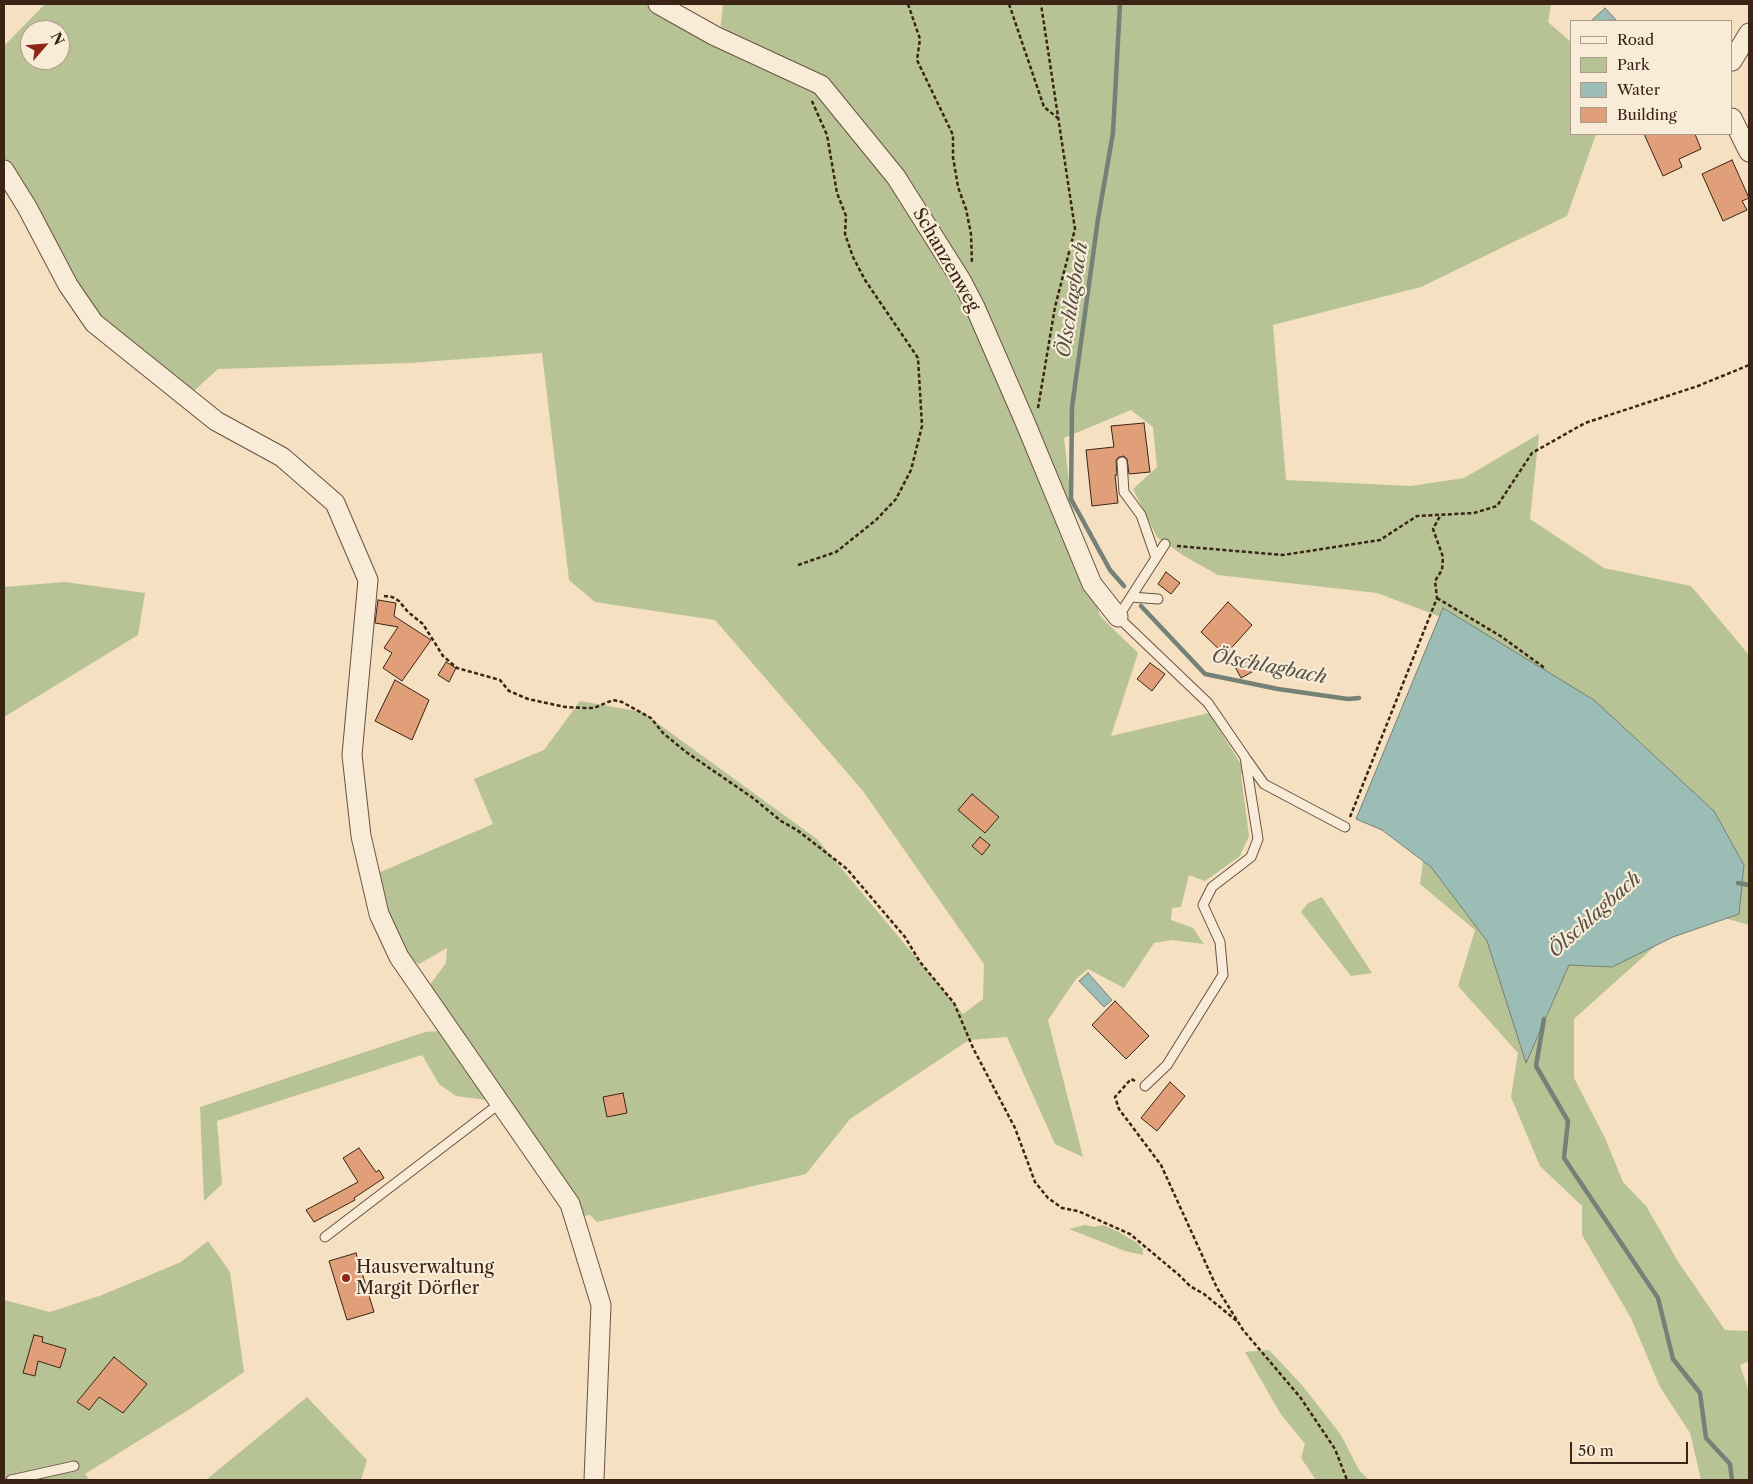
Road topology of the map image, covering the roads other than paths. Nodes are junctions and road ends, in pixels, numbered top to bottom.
1 (658, 4) edge
2 (1749, 34) edge
3 (1733, 59) edge
4 (1733, 120) edge
5 (1749, 152) edge
6 (4, 170) edge
7 (1122, 462) dead end
8 (1165, 544) road end
9 (1156, 558) junction
10 (1131, 597) junction
11 (1158, 599) dead end
12 (1118, 617) junction
13 (1245, 757) junction
14 (1345, 828) road end
15 (1145, 1086) road end
16 (499, 1104) junction
17 (325, 1237) dead end
18 (74, 1466) dead end
19 (11, 1480) edge
20 (594, 1480) edge

1 - 12 street, Schanzenweg
2 - 3 street
4 - 5 street
6 - 16 street
7 - 9 lane
8 - 9 lane
9 - 10 lane
10 - 11 lane
10 - 12 lane
12 - 13 lane
13 - 14 lane
13 - 15 lane
16 - 17 lane
16 - 20 street
18 - 19 lane

